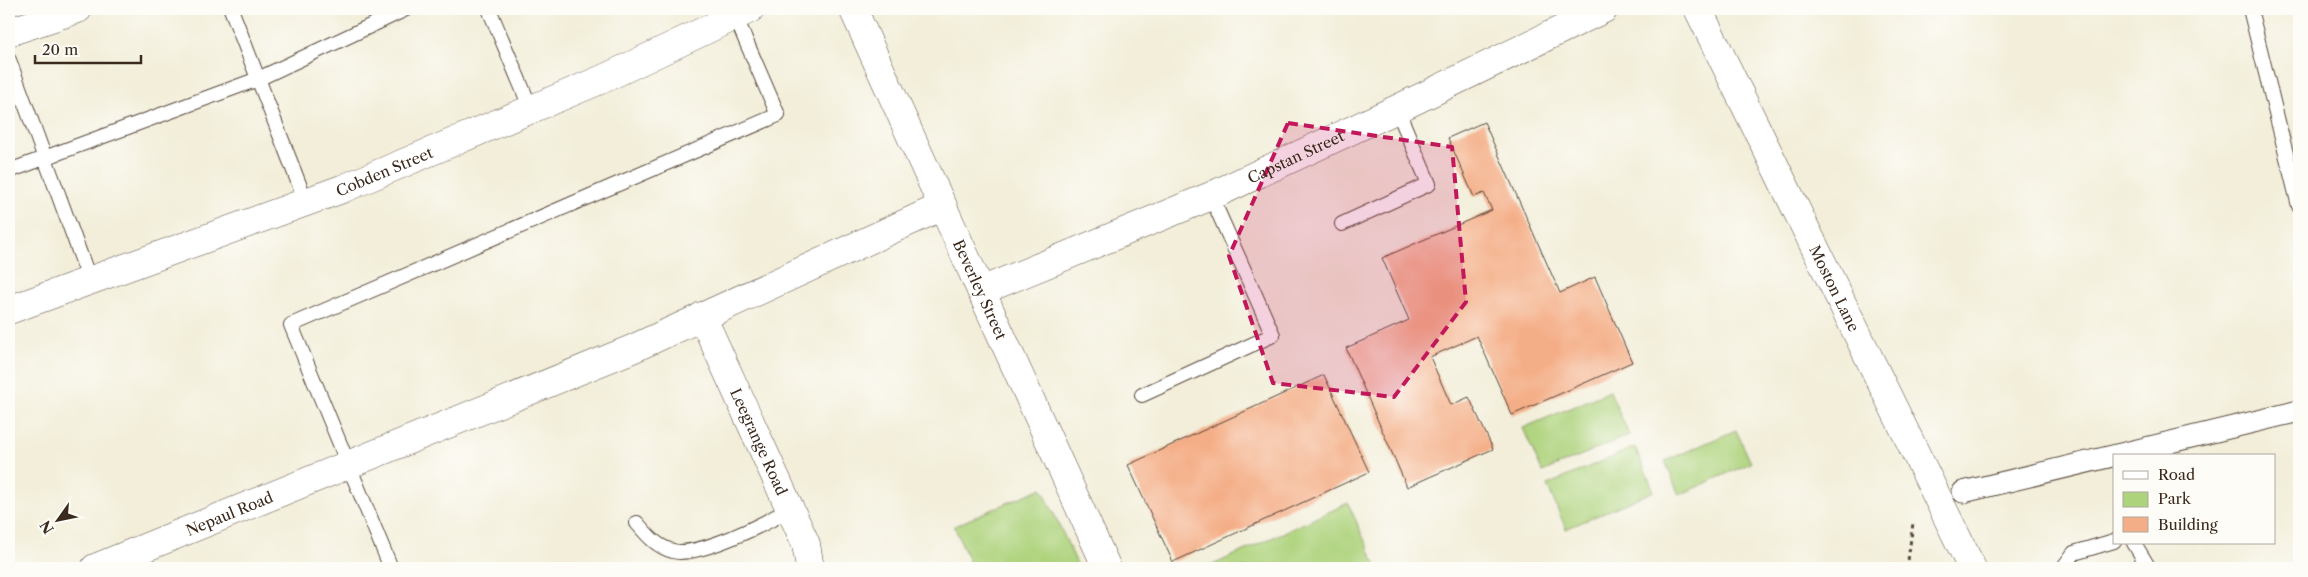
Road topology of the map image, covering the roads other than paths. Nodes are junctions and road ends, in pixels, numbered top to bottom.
1 (78, 9) edge
2 (231, 9) edge
3 (406, 9) edge
4 (489, 9) edge
5 (853, 9) edge
6 (1604, 9) edge
7 (1698, 9) edge
8 (2250, 9) edge
9 (739, 11) edge
10 (9, 32) edge
11 (9, 60) edge
12 (258, 79) junction
13 (531, 109) junction
14 (1397, 109) junction
15 (45, 158) junction
16 (9, 171) edge
17 (1211, 196) junction
18 (306, 202) junction
19 (943, 206) junction
20 (2299, 206) edge
21 (1342, 224) dead end
22 (90, 281) junction
23 (981, 291) junction
24 (9, 310) edge
25 (702, 316) junction
26 (1142, 395) dead end
27 (2299, 412) edge
28 (2123, 454) edge
29 (2113, 456) edge
30 (356, 461) junction
31 (1963, 492) dead end
32 (788, 509) junction
33 (637, 523) dead end
34 (2113, 541) edge
35 (2135, 544) edge
36 (95, 568) edge
37 (391, 568) edge
38 (810, 568) edge
39 (1107, 568) edge
40 (1972, 568) edge
41 (2062, 568) edge
42 (2149, 568) edge

1 - 10 street
2 - 12 lane
3 - 12 lane
4 - 13 lane
5 - 19 street, Beverley Street
6 - 14 street, Capstan Street
7 - 40 street, Moston Lane
8 - 20 lane
9 - 13 street, Cobden Street
9 - 30 lane
11 - 15 lane
12 - 15 lane
12 - 18 lane
13 - 18 street, Cobden Street
14 - 17 street, Capstan Street
14 - 21 lane
15 - 16 lane
15 - 22 lane
17 - 23 street, Capstan Street
17 - 26 lane
18 - 22 street, Cobden Street
19 - 23 street, Beverley Street
19 - 25 street, Nepaul Road
22 - 24 street, Cobden Street
23 - 39 street, Beverley Street
25 - 30 street, Nepaul Road
25 - 32 street, Leegrange Road
27 - 28 street
29 - 31 street
30 - 36 street, Nepaul Road
30 - 37 lane
32 - 33 lane
32 - 38 street, Leegrange Road
34 - 41 lane
35 - 42 lane

